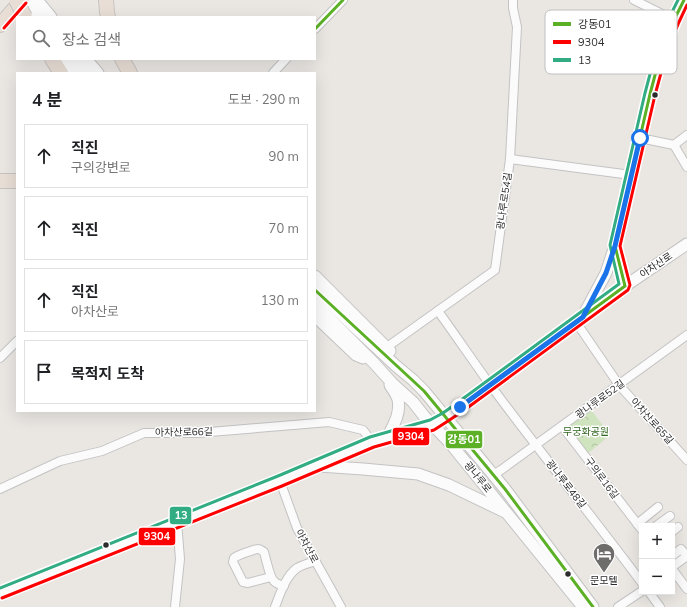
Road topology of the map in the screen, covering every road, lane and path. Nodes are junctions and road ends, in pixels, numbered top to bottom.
1 (21, 0) edge
2 (37, 0) edge
3 (106, 0) edge
4 (343, 0) edge
5 (513, 0) edge
6 (634, 0) edge
7 (685, 3) edge
8 (654, 10) edge
9 (677, 15) edge
10 (25, 16) edge
11 (37, 16) edge
12 (50, 16) edge
13 (108, 16) edge
14 (0, 25) edge
15 (316, 28) edge
16 (53, 60) edge
17 (63, 60) edge
18 (74, 60) edge
19 (87, 60) edge
20 (123, 60) edge
21 (285, 60) edge
22 (60, 72) edge
23 (72, 72) edge
24 (84, 72) edge
25 (97, 72) edge
26 (129, 72) edge
27 (274, 72) edge
28 (655, 74) edge
29 (687, 135) edge
30 (640, 138) junction
31 (674, 145) junction
32 (510, 159) junction
33 (687, 167) edge
34 (631, 175) junction
35 (0, 181) edge
36 (16, 181) edge
37 (687, 244) edge
38 (615, 246) junction
39 (316, 277) edge
40 (625, 286) junction
41 (316, 291) edge
42 (316, 305) edge
43 (438, 311) junction
44 (316, 317) edge
45 (579, 319) junction
46 (687, 335) edge
47 (16, 342) edge
48 (387, 347) junction
49 (0, 358) edge
50 (374, 363) junction
51 (384, 374) junction
52 (413, 380) junction
53 (490, 385) junction
54 (619, 385) junction
55 (446, 417) junction
56 (432, 425) junction
57 (562, 426) junction
58 (387, 438) junction
59 (372, 442) junction
60 (536, 445) junction
61 (687, 460) edge
62 (314, 466) junction
63 (493, 475) junction
64 (280, 482) junction
65 (0, 489) edge
66 (658, 507) dead end
67 (508, 514) junction
68 (670, 516) dead end
69 (177, 522) junction
70 (643, 523) edge
71 (660, 523) edge
72 (639, 527) edge
73 (675, 554) edge
74 (687, 556) edge
75 (315, 561) junction
76 (675, 566) edge
77 (675, 572) edge
78 (271, 577) junction
79 (639, 579) edge
80 (284, 586) junction
81 (687, 589) edge
82 (0, 593) edge
83 (639, 593) edge
84 (651, 595) edge
85 (174, 607) edge
86 (275, 607) edge
87 (341, 607) edge
88 (583, 607) edge
89 (593, 607) edge
90 (618, 607) edge
91 (660, 607) edge

1 - 10 highway, bridge
1 - 11 main road
1 - 14 highway
2 - 12 main road
3 - 13 highway
4 - 15 street
5 - 32 street, 광나루로54길
6 - 8 street
7 - 9 main road
16 - 22 highway
17 - 23 main road
18 - 24 main road
19 - 25 main road
20 - 26 highway
21 - 27 street
28 - 30 main road
29 - 31 street
30 - 31 street
30 - 34 main road
31 - 33 street
32 - 34 street
32 - 43 street, 광나루로54길
34 - 38 main road
35 - 36 highway
37 - 40 main road, 아차산로
38 - 40 main road
38 - 45 main road
39 - 48 main road
40 - 45 main road, 아차산로
41 - 52 main road, 광나루로
42 - 50 main road, 광나루로
43 - 48 street, 광나루로54길
43 - 53 street
44 - 50 main road
45 - 53 main road, 아차산로
45 - 54 street, 아차산로65길
46 - 54 street, 광나루로52길
47 - 49 street
48 - 52 main road
50 - 51 main road, 광나루로
51 - 56 main road, 광나루로
51 - 58 main road
52 - 55 main road, 광나루로
53 - 55 main road, 아차산로
53 - 60 street, 광나루로48길
54 - 57 street, 광나루로52길
54 - 61 street, 아차산로65길
55 - 56 main road, 아차산로
55 - 63 main road, 광나루로
56 - 58 main road, 아차산로
56 - 67 main road, 광나루로
57 - 60 street, 광나루로52길
57 - 72 street, 구의로16길
58 - 59 main road
59 - 62 main road
59 - 65 street, 아차산로66길
60 - 63 street, 광나루로52길
60 - 79 street, 광나루로48길
62 - 64 main road
62 - 67 main road
63 - 89 main road, 광나루로
64 - 69 main road
64 - 75 street, 아차산로
66 - 70 street
67 - 88 main road, 광나루로
68 - 71 street
69 - 82 main road
69 - 85 street
73 - 74 street
74 - 76 street
75 - 80 street
75 - 87 street, 아차산로
77 - 81 street
78 - 78 street
78 - 80 street
80 - 86 street
83 - 90 street
84 - 91 street

